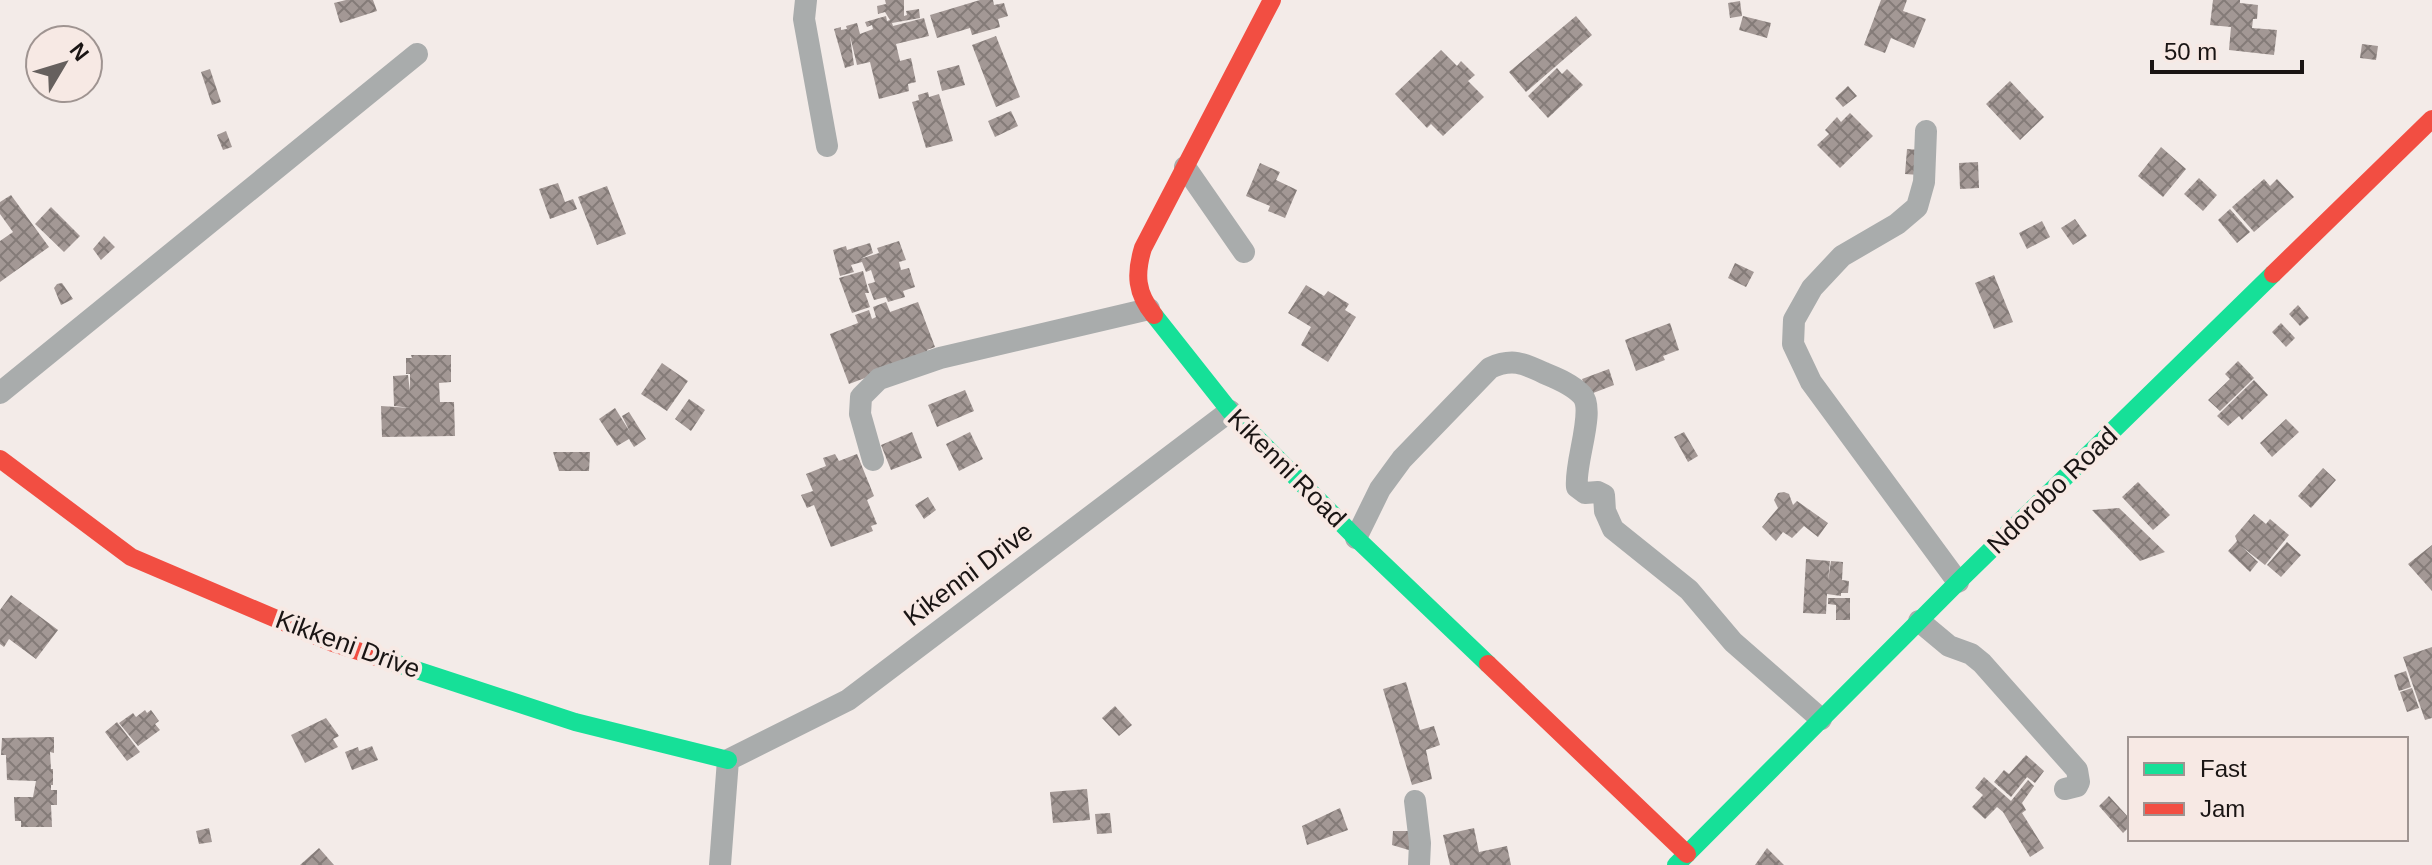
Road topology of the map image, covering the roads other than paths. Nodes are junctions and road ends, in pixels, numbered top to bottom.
1 (806, 0) edge
2 (1272, 0) edge
3 (417, 54) dead end
4 (2432, 119) edge
5 (1926, 131) dead end
6 (827, 146) dead end
7 (1185, 167) junction
8 (1244, 252) dead end
9 (1149, 309) junction
10 (0, 393) edge
11 (1230, 411) junction
12 (0, 459) edge
13 (873, 460) dead end
14 (1356, 538) junction
15 (1958, 582) junction
16 (1919, 621) junction
17 (1821, 719) junction
18 (728, 760) junction
19 (2065, 789) dead end
20 (1415, 801) dead end
21 (1682, 860) edge
22 (720, 865) edge
23 (1419, 865) edge

1 - 6 street
2 - 7 street, Kikenni Road
3 - 10 street
4 - 15 street, Ndorobo Road
5 - 15 street
7 - 8 street
7 - 9 street, Kikenni Road
9 - 11 street, Kikenni Road
9 - 13 street
11 - 14 street, Kikenni Road
11 - 18 street, Kikenni Drive
12 - 18 street, Kikkeni Drive
14 - 17 street
14 - 21 street, Kikenni Road
15 - 16 street, Ndorobo Road
16 - 17 street, Ndorobo Road
16 - 19 street
17 - 21 street, Ndorobo Road
18 - 22 street
20 - 23 street

